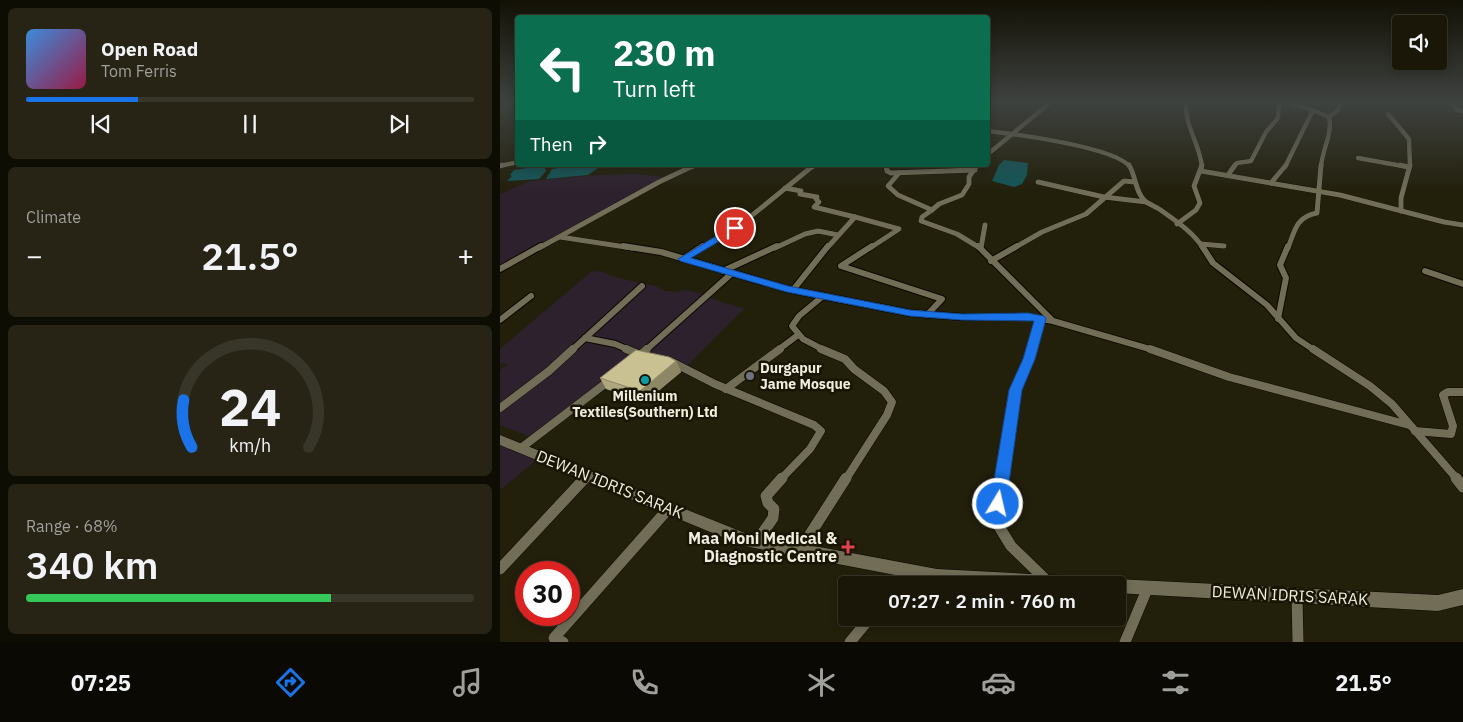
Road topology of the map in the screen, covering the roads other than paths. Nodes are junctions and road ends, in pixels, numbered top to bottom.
1 (996, 132) edge
2 (1015, 132) edge
3 (1192, 132) edge
4 (1266, 132) edge
5 (1303, 132) edge
6 (1330, 132) edge
7 (1403, 132) edge
8 (1013, 134) junction
9 (990, 152) edge
10 (1358, 158) dead end
11 (515, 163) edge
12 (500, 166) edge
13 (692, 167) edge
14 (813, 167) edge
15 (886, 167) edge
16 (1409, 167) junction
17 (976, 168) edge
18 (1202, 171) junction
19 (899, 173) junction
20 (1228, 175) junction
21 (1038, 182) dead end
22 (1136, 182) junction
23 (1271, 184) junction
24 (785, 188) junction
25 (1320, 192) junction
26 (1104, 197) junction
27 (1146, 202) junction
28 (932, 210) junction
29 (1401, 211) junction
30 (855, 218) junction
31 (1176, 224) junction
32 (985, 225) dead end
33 (1463, 226) edge
34 (838, 235) junction
35 (560, 237) junction
36 (1202, 244) junction
37 (1224, 246) dead end
38 (980, 248) junction
39 (683, 259) junction
40 (991, 261) junction
41 (500, 269) edge
42 (1425, 271) dead end
43 (727, 272) junction
44 (1463, 284) edge
45 (642, 286) dead end
46 (793, 290) junction
47 (531, 296) dead end
48 (823, 296) junction
49 (927, 315) junction
50 (1040, 319) junction
51 (1278, 319) junction
52 (500, 320) edge
53 (1053, 321) junction
54 (798, 335) junction
55 (585, 338) junction
56 (650, 356) edge
57 (637, 358) junction
58 (660, 358) edge
59 (619, 372) edge
60 (726, 388) junction
61 (1463, 392) edge
62 (500, 408) edge
63 (1412, 428) junction
64 (500, 440) edge
65 (521, 448) junction
66 (588, 475) junction
67 (1463, 487) edge
68 (669, 508) junction
69 (757, 541) junction
70 (800, 550) junction
71 (500, 569) edge
72 (905, 570) junction
73 (901, 576) edge
74 (937, 576) edge
75 (1041, 576) edge
76 (1126, 586) edge
77 (1148, 587) junction
78 (1298, 595) junction
79 (1463, 597) edge
80 (863, 626) edge
81 (563, 642) edge
82 (850, 642) edge
83 (1125, 642) edge
84 (1298, 642) edge

1 - 8 street
2 - 8 street
3 - 18 street
4 - 20 street
5 - 23 street
6 - 25 street
7 - 16 street
8 - 9 street
8 - 22 street
10 - 16 street
11 - 12 street
13 - 35 street
14 - 24 street
15 - 19 street
16 - 29 street
17 - 19 street
17 - 28 street
18 - 20 street
18 - 31 street
19 - 28 street
20 - 23 street
21 - 26 street
22 - 26 street
22 - 27 street
23 - 25 street
24 - 30 street
24 - 39 street
25 - 29 street
25 - 51 street
26 - 27 street
26 - 40 street
27 - 31 street
28 - 38 street
29 - 33 street
30 - 34 street
30 - 49 street
31 - 36 street
32 - 38 street
34 - 43 street
34 - 46 street
35 - 39 street
35 - 41 street
36 - 37 street
36 - 51 street
38 - 40 street
39 - 43 street
40 - 53 street
42 - 44 street
43 - 46 street
43 - 57 street
45 - 55 street
46 - 48 street
47 - 52 street
48 - 49 street
48 - 54 street
49 - 50 street
50 - 53 street
50 - 75 street
51 - 63 street
53 - 63 street
54 - 60 street
54 - 70 street
55 - 57 street
55 - 62 street
56 - 57 street
58 - 60 street
59 - 65 street
60 - 69 street
61 - 63 street
63 - 67 street
64 - 65 main road, DEWAN IDRIS SARAK
65 - 66 main road, DEWAN IDRIS SARAK
66 - 68 main road, DEWAN IDRIS SARAK
66 - 71 street
68 - 69 main road, DEWAN IDRIS SARAK
68 - 81 street
69 - 70 main road, DEWAN IDRIS SARAK
70 - 72 main road, DEWAN IDRIS SARAK
72 - 73 street
72 - 74 main road, DEWAN IDRIS SARAK
76 - 77 main road, DEWAN IDRIS SARAK
77 - 78 main road, DEWAN IDRIS SARAK
77 - 83 street
78 - 79 main road, DEWAN IDRIS SARAK
78 - 84 street
80 - 82 street

